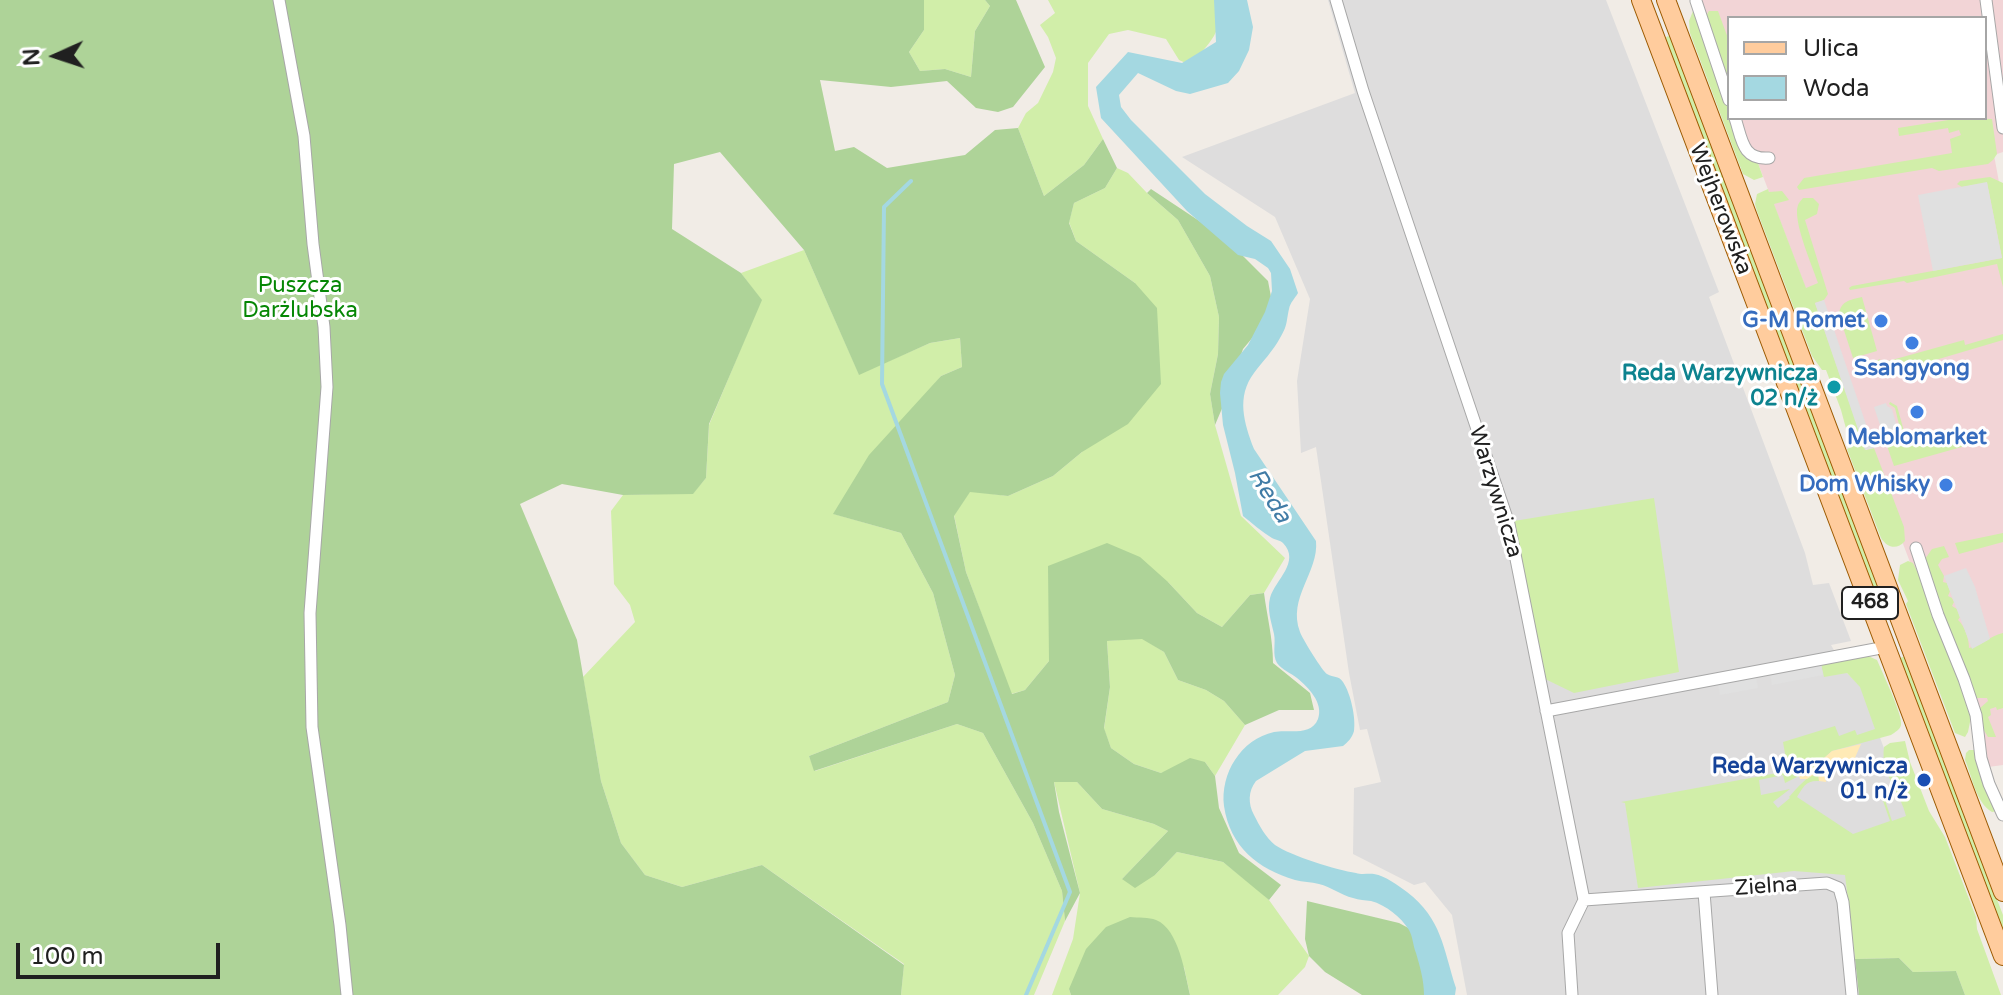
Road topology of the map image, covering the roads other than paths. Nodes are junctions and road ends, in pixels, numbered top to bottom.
1 (279, 0) edge
2 (1336, 0) edge
3 (1641, 0) edge
4 (1666, 0) edge
5 (1986, 0) edge
6 (1696, 1) edge
7 (1727, 94) edge
8 (1736, 120) edge
9 (2003, 128) edge
10 (1769, 158) dead end
11 (1916, 548) dead end
12 (1886, 647) junction
13 (1546, 711) junction
14 (2003, 815) edge
15 (1704, 892) junction
16 (2003, 892) edge
17 (1584, 900) junction
18 (2003, 956) edge
19 (347, 995) edge
20 (1572, 995) edge
21 (1712, 995) edge
22 (1852, 995) edge

1 - 19 street
2 - 13 street, Warzywnicza
3 - 12 main road, Wejherowska / 468
4 - 16 main road, Wejherowska / 468
5 - 9 street
6 - 7 street
8 - 10 street
11 - 14 street
12 - 13 street
12 - 18 main road, Wejherowska / 468
13 - 17 street, Warzywnicza
15 - 17 street, Zielna
15 - 21 street
15 - 22 street, Zielna
17 - 20 street

